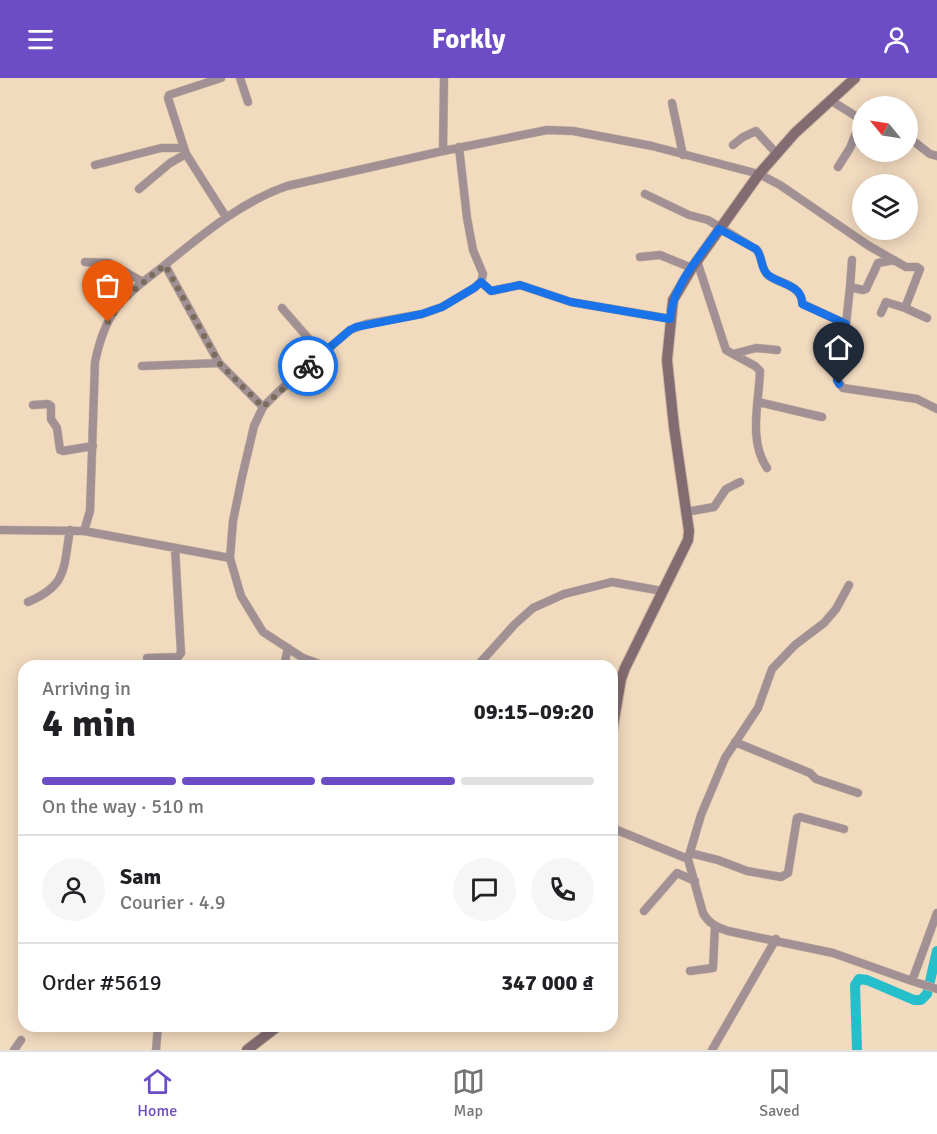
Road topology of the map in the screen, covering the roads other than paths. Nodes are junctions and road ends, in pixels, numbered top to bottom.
1 (221, 78) edge
2 (240, 78) edge
3 (444, 78) edge
4 (855, 78) edge
5 (830, 100) junction
6 (248, 102) dead end
7 (672, 103) dead end
8 (852, 114) edge
9 (852, 144) edge
10 (733, 145) dead end
11 (918, 145) edge
12 (459, 147) junction
13 (185, 151) junction
14 (442, 151) junction
15 (777, 154) junction
16 (683, 155) junction
17 (937, 156) edge
18 (95, 165) dead end
19 (838, 167) dead end
20 (759, 174) junction
21 (139, 189) dead end
22 (645, 194) dead end
23 (226, 217) junction
24 (719, 229) junction
25 (640, 257) dead end
26 (852, 260) dead end
27 (894, 260) junction
28 (85, 262) dead end
29 (165, 265) junction
30 (695, 265) junction
31 (144, 282) junction
32 (481, 282) junction
33 (850, 287) junction
34 (282, 308) dead end
35 (905, 308) junction
36 (881, 314) dead end
37 (927, 318) dead end
38 (670, 319) junction
39 (846, 324) junction
40 (777, 350) dead end
41 (322, 354) junction
42 (733, 354) junction
43 (219, 363) junction
44 (142, 366) dead end
45 (758, 402) junction
46 (33, 405) dead end
47 (263, 407) junction
48 (937, 409) edge
49 (822, 417) dead end
50 (93, 446) junction
51 (768, 468) dead end
52 (740, 482) dead end
53 (686, 512) junction
54 (0, 530) edge
55 (70, 531) junction
56 (84, 531) junction
57 (175, 548) junction
58 (230, 558) junction
59 (849, 585) dead end
60 (662, 591) junction
61 (28, 602) dead end
62 (288, 648) junction
63 (147, 658) dead end
64 (285, 660) edge
65 (308, 660) edge
66 (482, 660) edge
67 (618, 695) edge
68 (735, 742) junction
69 (858, 793) dead end
70 (844, 829) dead end
71 (618, 830) edge
72 (689, 856) junction
73 (694, 881) junction
74 (644, 911) dead end
75 (937, 913) edge
76 (714, 926) junction
77 (776, 939) junction
78 (690, 971) dead end
79 (912, 981) junction
80 (937, 989) edge
81 (158, 1032) edge
82 (270, 1032) edge
83 (21, 1040) dead end
84 (14, 1050) edge
85 (156, 1050) edge
86 (247, 1050) edge
87 (712, 1050) edge

1 - 13 street
2 - 6 street
3 - 14 street
4 - 5 street
5 - 8 street
5 - 15 street
7 - 16 street
9 - 19 street
10 - 15 street
11 - 17 street
12 - 14 street
12 - 16 street
12 - 32 street
13 - 18 street
13 - 21 street
13 - 23 street
14 - 23 street
15 - 20 street
16 - 20 street
20 - 24 street
20 - 27 street
22 - 24 street
23 - 29 street
24 - 30 street
24 - 39 street
25 - 30 street
26 - 33 street
27 - 33 street
27 - 35 street
28 - 31 street
29 - 31 street
29 - 43 street
30 - 38 street
30 - 42 street
31 - 50 street
32 - 38 street
32 - 41 street
33 - 39 street
34 - 41 street
35 - 36 street
35 - 37 street
38 - 53 street
39 - 48 street
40 - 42 street
41 - 47 street
42 - 45 street
43 - 44 street
43 - 47 street
45 - 49 street
45 - 51 street
46 - 50 street
47 - 58 street
50 - 56 street
52 - 53 street
53 - 60 street
54 - 55 street
55 - 56 street
55 - 61 street
56 - 57 street
57 - 58 street
57 - 63 street
58 - 62 street
59 - 68 street
60 - 66 street
60 - 67 street
62 - 64 street
62 - 65 street
68 - 69 street
68 - 72 street
70 - 72 street
71 - 72 street
72 - 73 street
73 - 74 street
73 - 76 street
75 - 79 street
76 - 77 street
76 - 78 street
77 - 79 street
77 - 87 street
79 - 80 street
81 - 85 street
82 - 86 street
83 - 84 street

